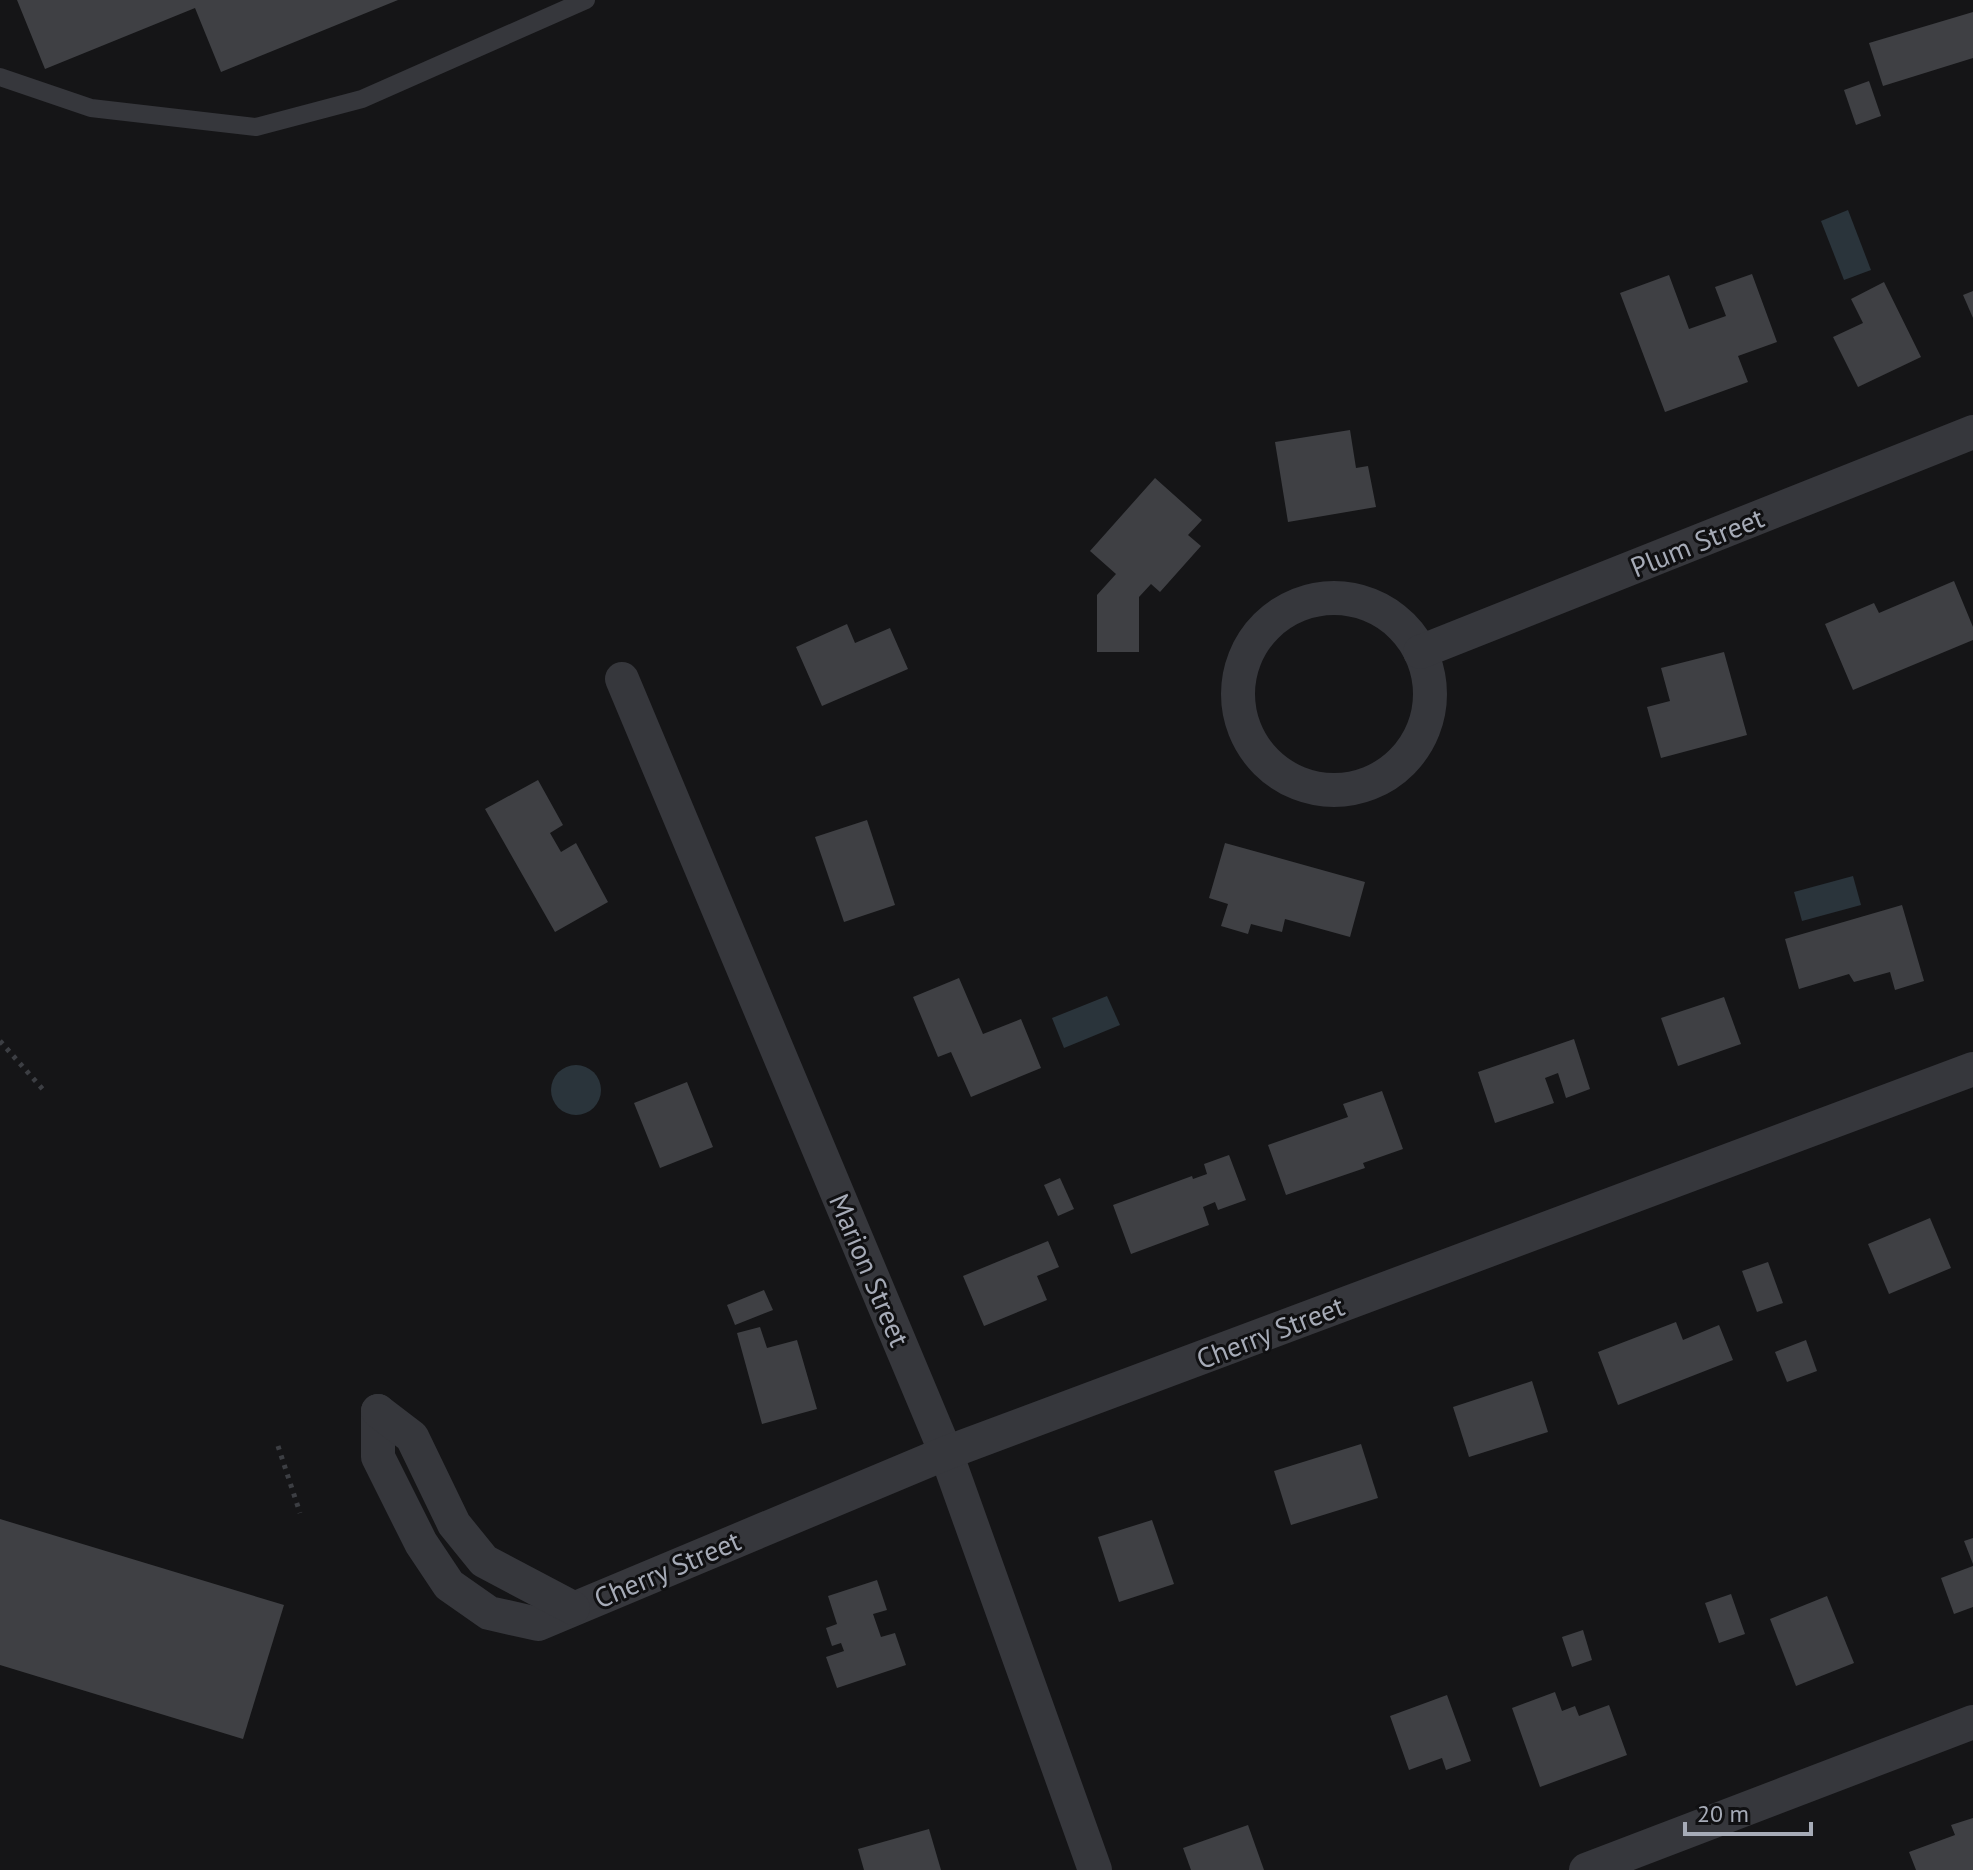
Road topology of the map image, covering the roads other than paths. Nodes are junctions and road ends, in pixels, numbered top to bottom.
1 (586, 0) edge
2 (0, 77) edge
3 (1973, 432) edge
4 (1420, 652) junction
5 (622, 679) dead end
6 (1973, 1069) edge
7 (946, 1453) junction
8 (573, 1608) junction
9 (1973, 1722) edge
10 (1095, 1870) edge
11 (1586, 1870) edge

1 - 2 lane
3 - 4 street, Plum Street
4 - 4 street
5 - 7 street, Marion Street
6 - 7 street, Cherry Street
7 - 8 street, Cherry Street
7 - 10 street, Marion Street
8 - 8 street, Cherry Street
9 - 11 street

